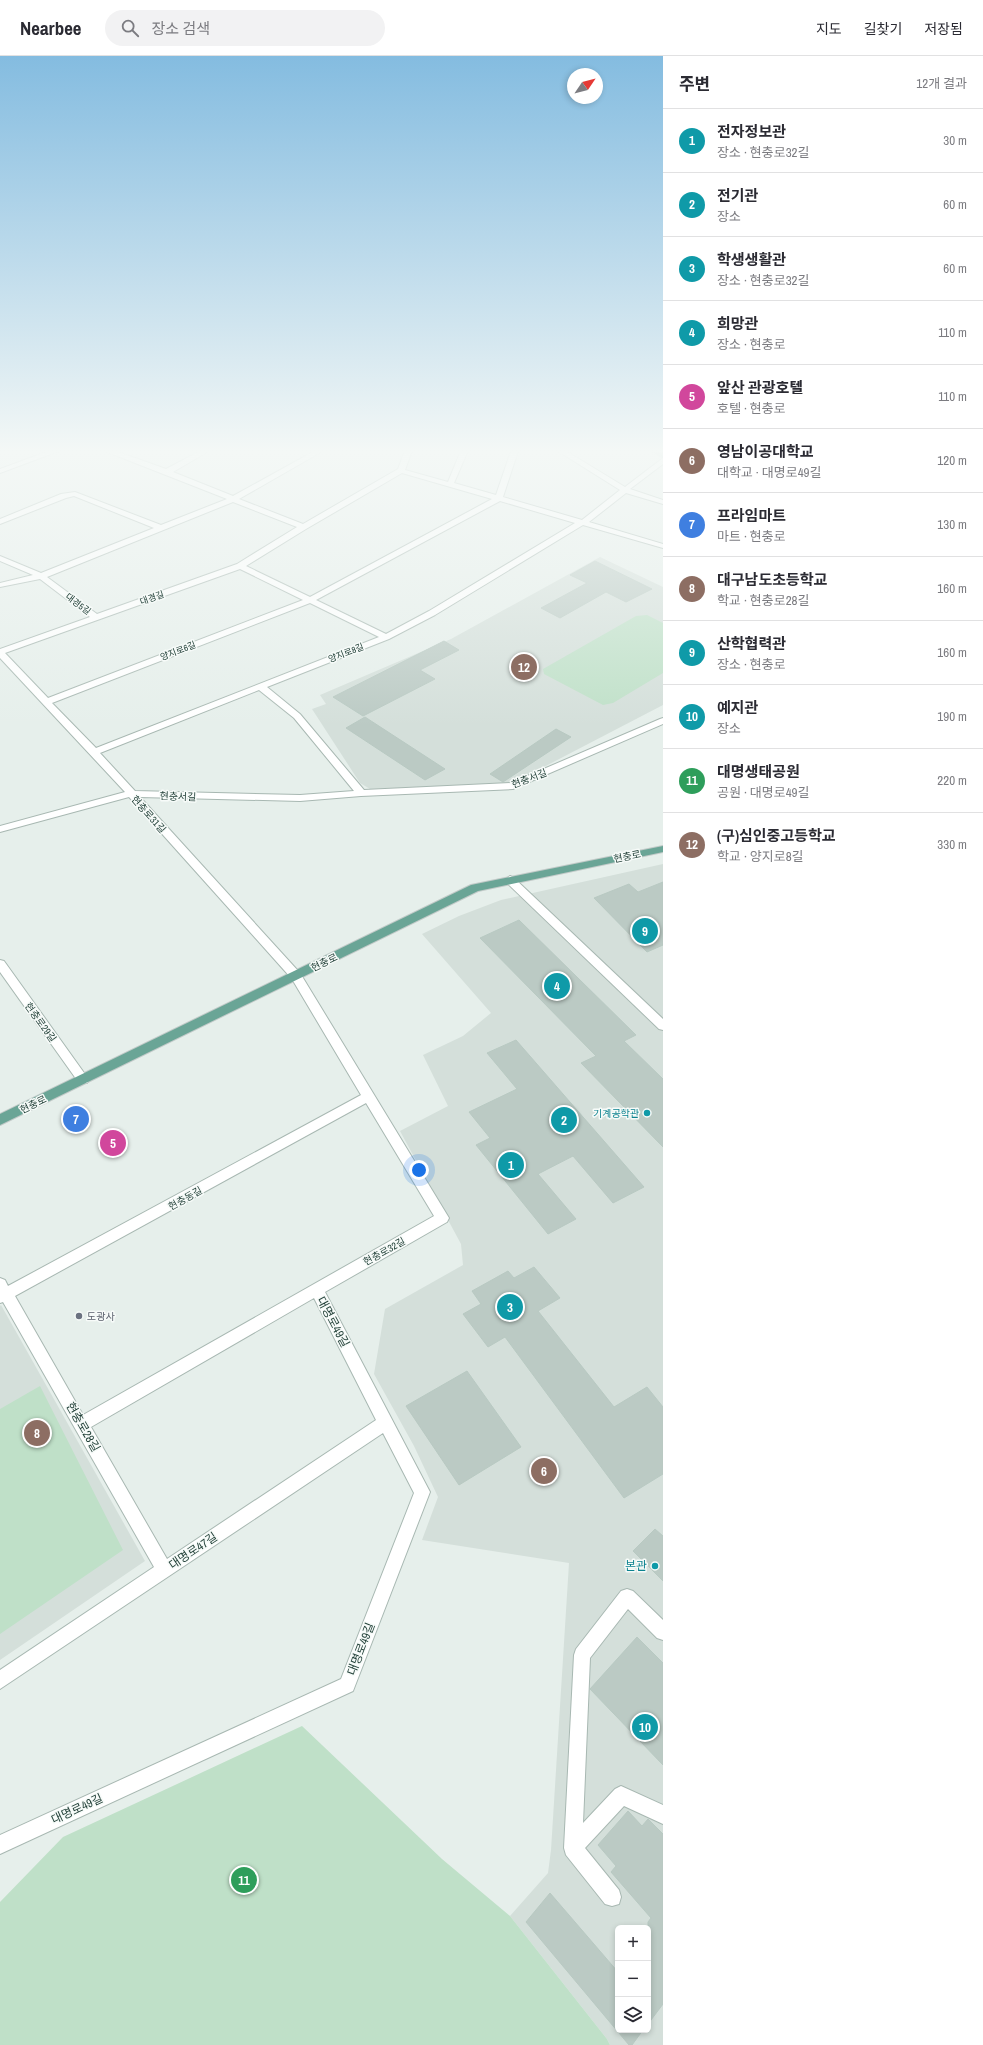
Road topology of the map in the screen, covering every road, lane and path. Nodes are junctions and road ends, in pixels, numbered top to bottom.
1 (130, 541) edge
2 (281, 541) edge
3 (420, 541) edge
4 (552, 541) edge
5 (646, 541) edge
6 (663, 546) edge
7 (0, 558) edge
8 (240, 566) junction
9 (41, 576) junction
10 (0, 585) edge
11 (310, 600) junction
12 (97, 618) junction
13 (386, 637) junction
14 (0, 653) edge
15 (261, 687) junction
16 (46, 702) junction
17 (663, 721) edge
18 (94, 752) junction
19 (361, 793) junction
20 (130, 794) junction
21 (0, 829) edge
22 (663, 849) edge
23 (510, 880) junction
24 (0, 964) edge
25 (296, 976) junction
26 (663, 1026) edge
27 (82, 1080) junction
28 (369, 1096) junction
29 (0, 1120) edge
30 (316, 1289) junction
31 (2, 1292) edge
32 (386, 1422) junction
33 (81, 1424) junction
34 (165, 1570) junction
35 (663, 1632) edge
36 (0, 1680) edge
37 (663, 1816) edge
38 (0, 1845) edge
39 (574, 1848) junction
40 (612, 1897) dead end

1 - 9 street
2 - 8 street, 대경길
3 - 11 street, 양지로6길
4 - 13 street, 양지로8길
5 - 6 street
7 - 9 street, 대경5길
8 - 11 street
8 - 12 street, 대경길
9 - 10 street
9 - 12 street, 대경5길
11 - 13 street
11 - 16 street, 양지로6길
12 - 14 street, 대경길
13 - 15 street, 양지로8길
14 - 16 street, 현충로31길
15 - 18 street, 양지로8길
15 - 19 street
16 - 18 street, 현충로31길
17 - 19 street, 현충서길
18 - 20 street, 현충로31길
19 - 20 street, 현충서길
20 - 21 street, 현충서길
20 - 25 street, 현충로31길
22 - 23 main road, 현충로
23 - 25 main road, 현충로
23 - 26 street
24 - 27 street, 현충로29길
25 - 27 main road, 현충로
25 - 28 street, 현충로32길
27 - 29 main road, 현충로
28 - 30 street, 현충로32길
28 - 31 street, 현충동길
30 - 32 street, 대명로49길
30 - 33 street, 현충로32길
31 - 33 street, 현충로28길
32 - 34 street, 대명로47길
32 - 38 street, 대명로49길
33 - 34 street, 현충로28길
34 - 36 street, 대명로47길
35 - 39 street
37 - 39 street
39 - 40 street

